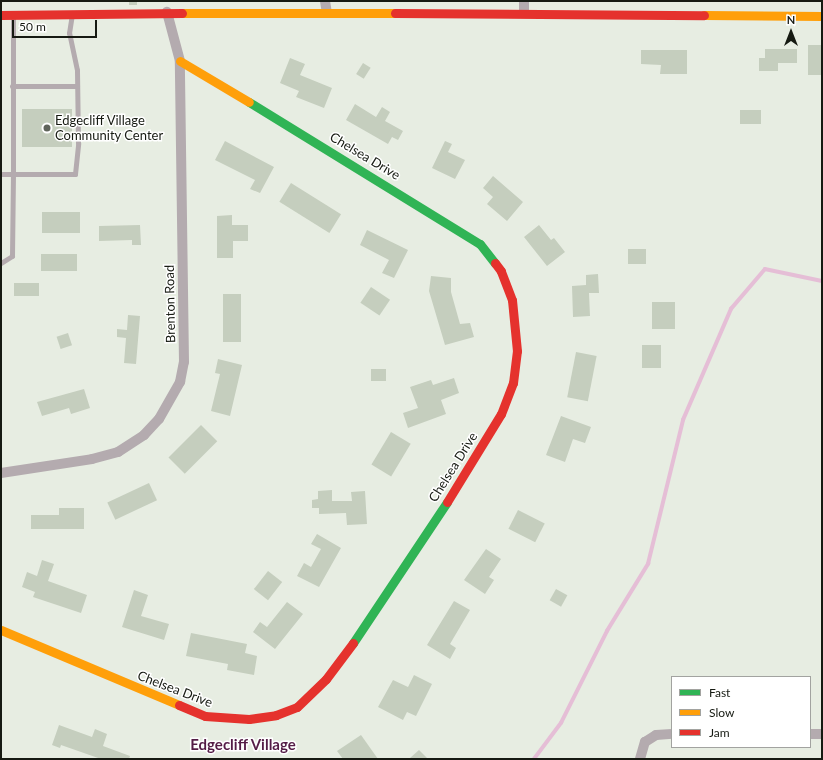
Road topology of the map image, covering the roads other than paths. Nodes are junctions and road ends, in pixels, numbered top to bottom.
1 (324, 1) edge
2 (524, 1) edge
3 (73, 12) junction
4 (167, 12) junction
5 (524, 12) junction
6 (327, 13) junction
7 (13, 14) junction
8 (1, 15) edge
9 (822, 16) edge
10 (180, 61) junction
11 (12, 86) junction
12 (77, 86) junction
13 (1, 174) edge
14 (13, 174) junction
15 (1, 263) edge
16 (1, 473) edge
17 (1, 630) edge
18 (671, 734) edge
19 (811, 734) edge
20 (822, 734) edge
21 (640, 759) edge

1 - 6 street
2 - 5 street
3 - 4 street
3 - 7 street
3 - 12 lane
4 - 6 street
4 - 10 street, Brenton Road
5 - 6 street
5 - 9 street
7 - 8 street
7 - 11 lane
10 - 16 street, Brenton Road
10 - 17 street, Chelsea Drive
11 - 12 lane
11 - 14 lane
12 - 14 lane
13 - 14 lane
14 - 15 lane
18 - 21 street
19 - 20 street

